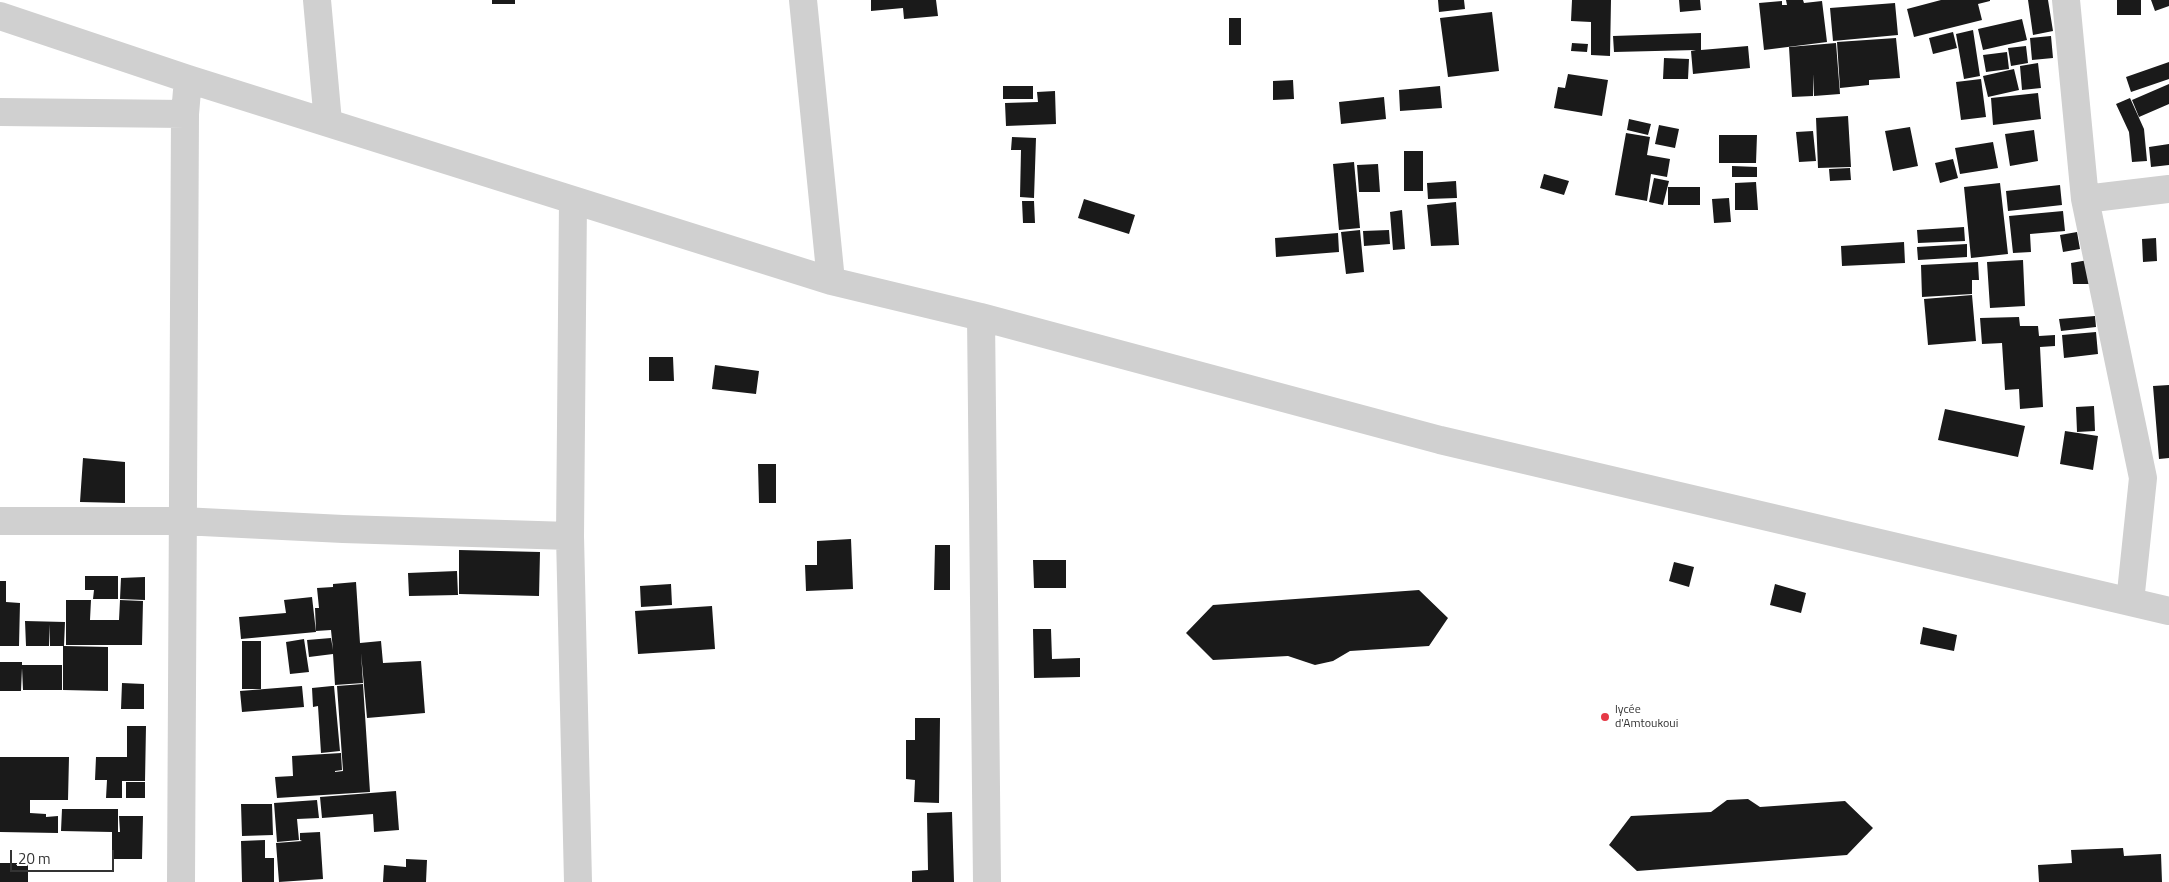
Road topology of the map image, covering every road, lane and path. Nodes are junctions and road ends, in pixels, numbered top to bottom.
1 (317, 0) edge
2 (803, 0) edge
3 (2066, 0) edge
4 (0, 16) edge
5 (188, 79) junction
6 (0, 112) edge
7 (185, 114) junction
8 (328, 122) junction
9 (2169, 189) edge
10 (2085, 199) junction
11 (573, 201) junction
12 (831, 281) junction
13 (981, 317) junction
14 (0, 521) edge
15 (182, 521) junction
16 (570, 536) junction
17 (2130, 602) junction
18 (2169, 610) edge
19 (182, 882) edge
20 (578, 882) edge
21 (987, 882) edge

1 - 8 street
2 - 12 street
3 - 10 street
4 - 5 street
5 - 7 street
5 - 8 street
6 - 7 street
7 - 15 street
8 - 11 street
9 - 10 street
10 - 17 street
11 - 12 street
11 - 16 street
12 - 13 street
13 - 17 street
13 - 21 street
14 - 15 street
15 - 16 street
15 - 19 street
16 - 20 street
17 - 18 street

